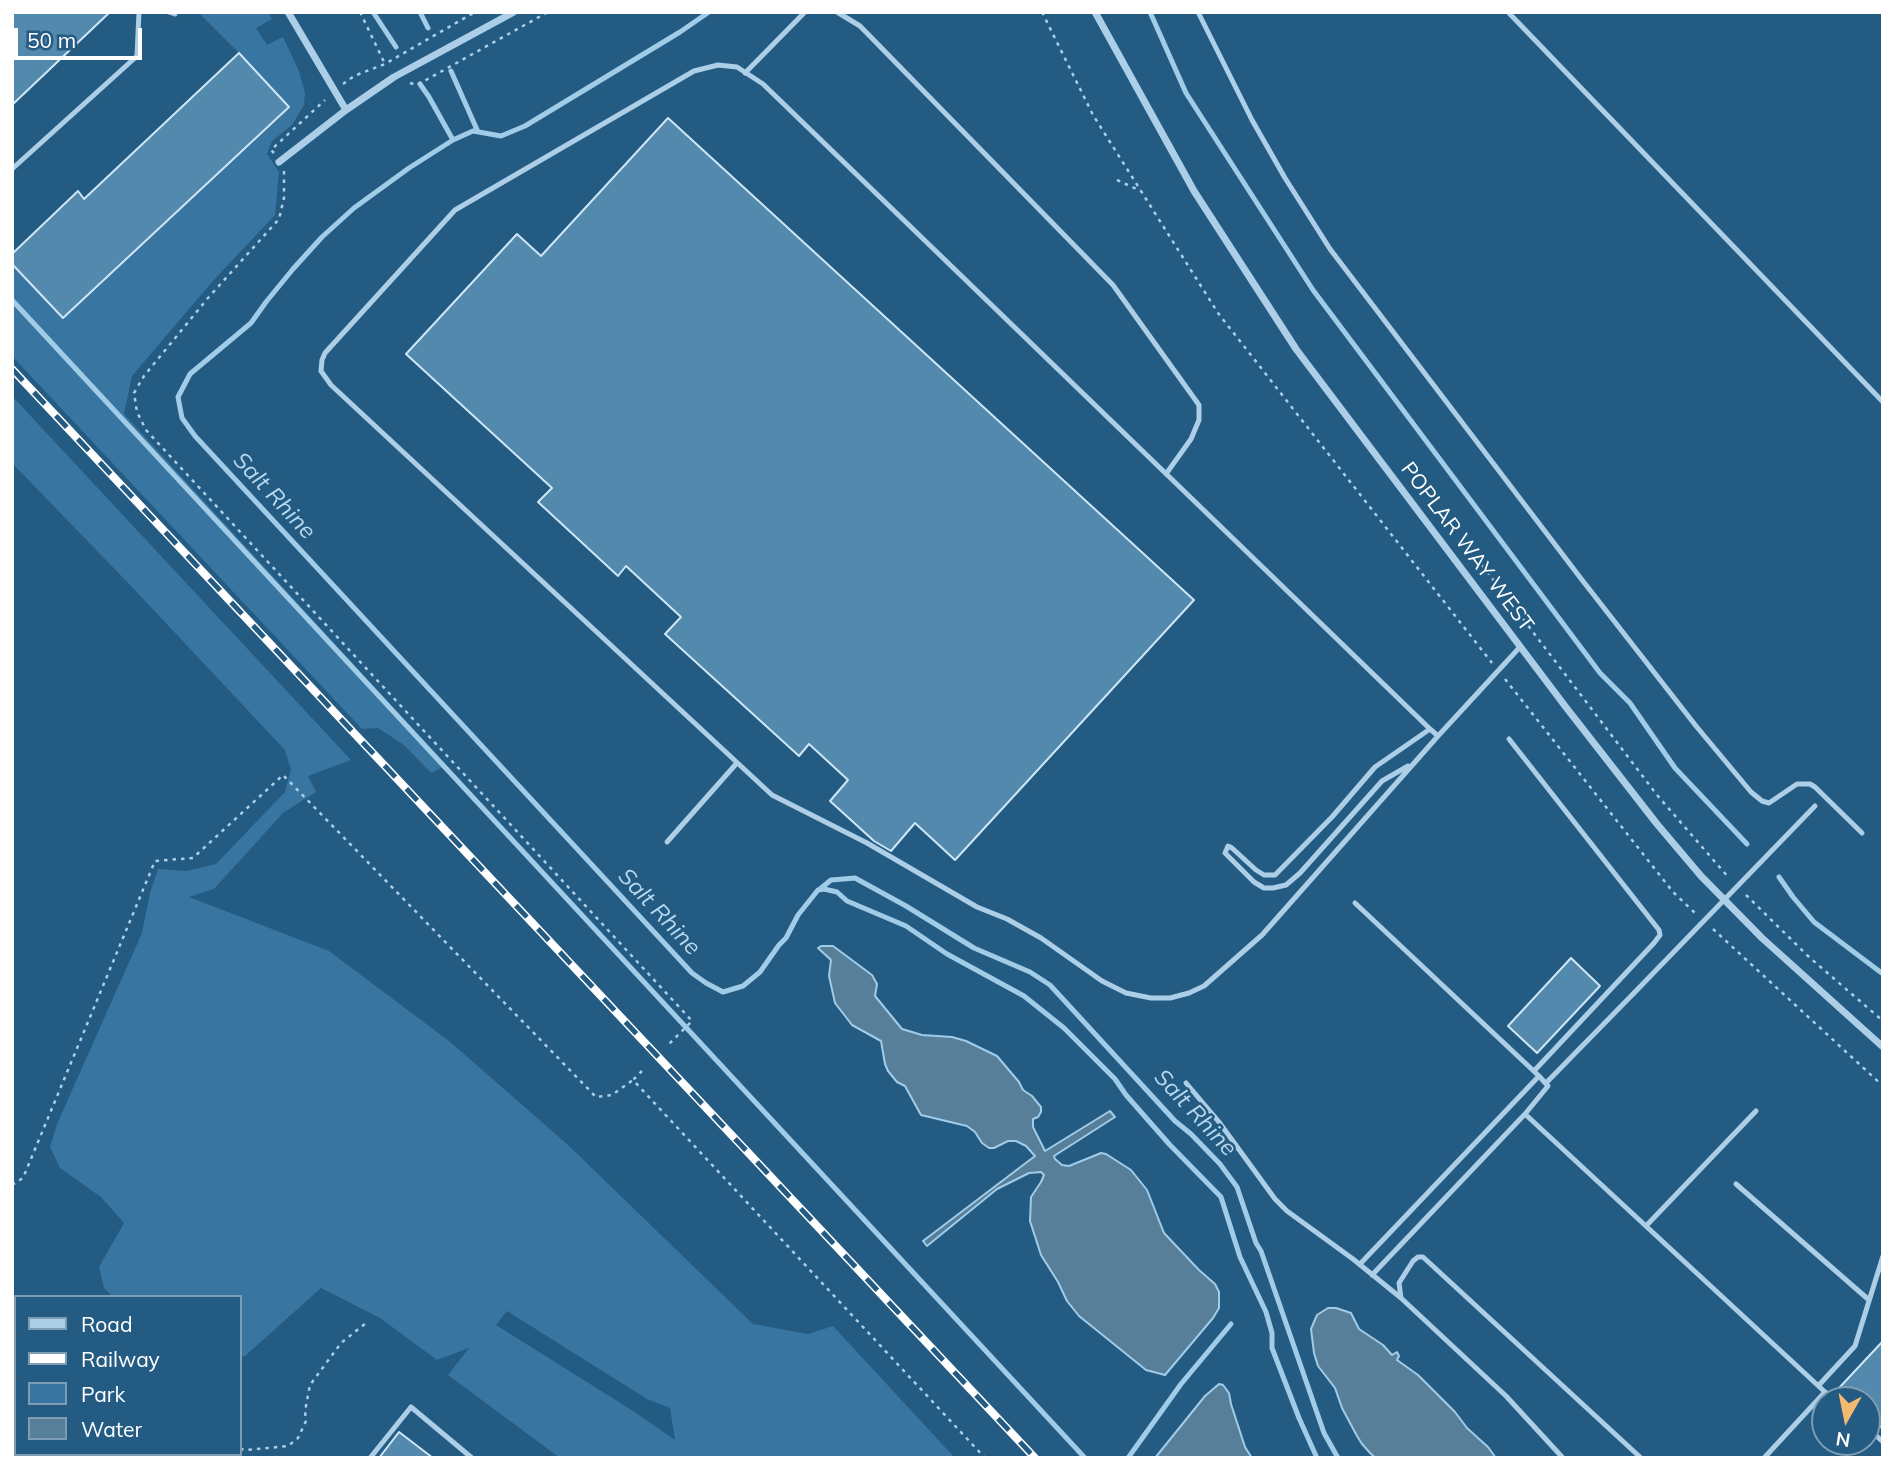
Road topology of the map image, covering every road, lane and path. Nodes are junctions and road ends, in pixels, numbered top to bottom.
1 (139, 12) edge
2 (288, 12) edge
3 (360, 12) edge
4 (475, 12) edge
5 (514, 12) edge
6 (548, 12) edge
7 (805, 12) edge
8 (837, 12) edge
9 (1042, 12) edge
10 (1095, 12) edge
11 (1198, 12) edge
12 (1508, 12) edge
13 (385, 64) junction
14 (745, 72) junction
15 (394, 78) junction
16 (334, 91) junction
17 (346, 110) junction
18 (279, 162) junction
19 (12, 169) edge
20 (1117, 180) dead end
21 (1141, 191) junction
22 (1883, 402) edge
23 (1166, 474) junction
24 (1482, 565) dead end
25 (1520, 647) junction
26 (1499, 671) junction
27 (1430, 729) junction
28 (1438, 736) junction
29 (1509, 739) dead end
30 (1414, 763) junction
31 (736, 764) junction
32 (1825, 796) junction
33 (1862, 833) dead end
34 (667, 842) dead end
35 (1732, 881) dead end
36 (1742, 891) dead end
37 (1355, 903) dead end
38 (1703, 920) dead end
39 (1713, 929) dead end
40 (1883, 1021) edge
41 (669, 1044) dead end
42 (1883, 1047) edge
43 (642, 1071) dead end
44 (1536, 1073) junction
45 (633, 1080) junction
46 (1186, 1083) dead end
47 (1546, 1083) junction
48 (1883, 1086) edge
49 (1756, 1111) dead end
50 (1525, 1114) junction
51 (12, 1185) edge
52 (1736, 1185) dead end
53 (1646, 1226) junction
54 (1883, 1255) edge
55 (1360, 1264) junction
56 (1373, 1275) junction
57 (1401, 1298) junction
58 (1869, 1300) junction
59 (366, 1323) dead end
60 (1819, 1385) joint
61 (1811, 1407) edge
62 (242, 1449) edge
63 (370, 1458) edge
64 (472, 1458) edge
65 (985, 1458) edge
66 (1563, 1458) edge
67 (1641, 1458) edge
68 (1764, 1458) edge

1 - 19 lane
2 - 16 street
3 - 13 path
4 - 13 path
5 - 15 street
6 - 15 path
7 - 14 lane
8 - 23 lane
9 - 21 path
10 - 25 street, POPLAR WAY WEST
11 - 32 lane
12 - 22 lane
13 - 16 path
14 - 23 lane
14 - 31 lane
15 - 17 street
16 - 17 street
16 - 18 path
17 - 18 street
18 - 41 path
20 - 21 path
21 - 26 path
23 - 27 lane
24 - 35 path
25 - 26 lane
25 - 42 street, POPLAR WAY WEST
26 - 28 lane
26 - 38 path
27 - 28 lane
27 - 30 lane
28 - 30 lane
29 - 44 lane
30 - 31 lane
31 - 34 lane
32 - 33 lane
32 - 47 lane, bridge
36 - 40 path
37 - 44 lane
39 - 48 path
43 - 45 path
44 - 47 lane
44 - 55 lane
45 - 51 path
45 - 65 path
46 - 55 lane
47 - 50 lane
49 - 53 lane
50 - 53 lane
50 - 56 lane
52 - 58 lane
53 - 60 lane
54 - 58 lane
55 - 56 lane
56 - 57 lane
57 - 66 lane
57 - 67 lane
58 - 60 lane
59 - 62 path
61 - 68 lane
63 - 64 lane

